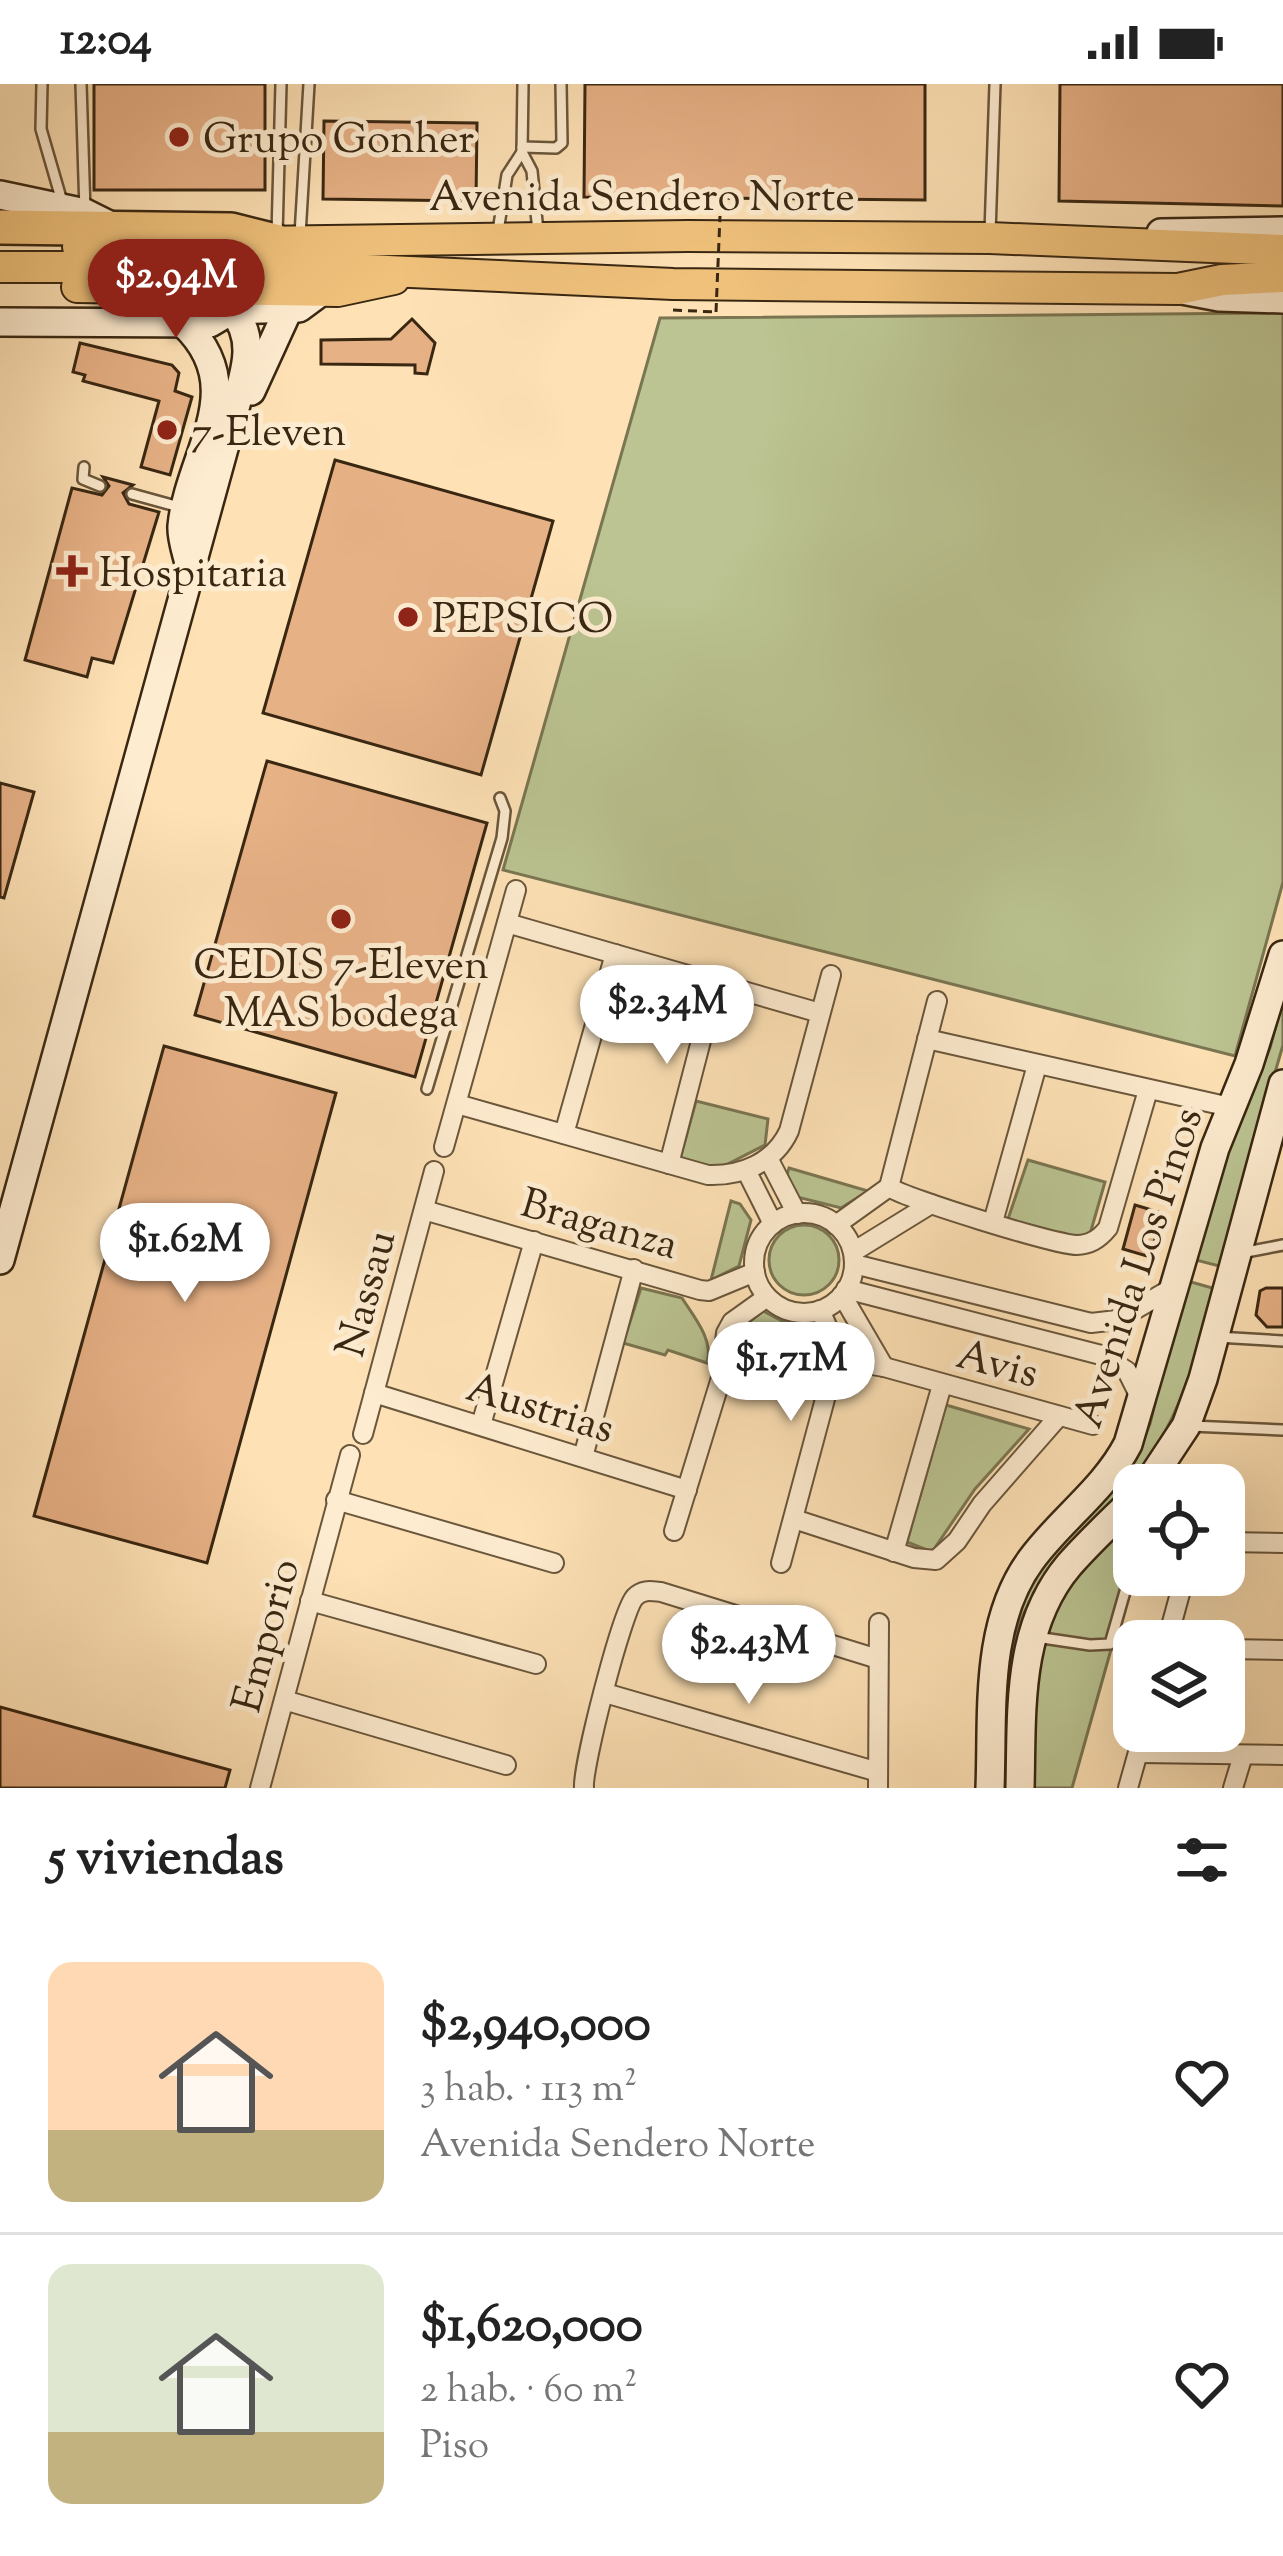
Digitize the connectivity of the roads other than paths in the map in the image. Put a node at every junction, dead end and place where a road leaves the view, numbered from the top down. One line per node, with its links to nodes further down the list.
1 (42, 84): 9 (lane)
2 (81, 84): 9 (lane)
3 (281, 84): 15 (lane)
4 (309, 84): 15 (lane)
5 (523, 84): 8 (lane)
6 (561, 84): 8 (lane)
7 (995, 84): 14 (lane)
8 (522, 150): 12 (lane); 13 (lane)
9 (84, 221): 10 (highway); 15 (highway)
10 (2, 224): 18 (main road, Avenida Sendero Norte)
11 (1283, 231): 16 (street)
12 (498, 236): 13 (main road, Avenida Sendero Norte); 15 (main road, Avenida Sendero Norte)
13 (538, 236): 14 (main road, Avenida Sendero Norte)
14 (990, 238): 16 (main road, Avenida Sendero Norte)
15 (284, 241): 18 (main road, Avenida Sendero Norte)
16 (1105, 242): 17 (main road, Avenida Sendero Norte)
17 (1283, 250)
18 (168, 256): 19 (main road, Avenida Sendero Norte); 20 (main road, Avenida Sendero Norte)
19 (0, 267)
20 (416, 271): 23 (main road, Avenida Sendero Norte); 24 (main road)
21 (1283, 277): 23 (main road, Avenida Sendero Norte)
22 (0, 286): 24 (main road)
23 (1178, 289): 25 (street, Avenida Sendero Norte)
24 (322, 291): 27 (street)
25 (1283, 299)
26 (0, 308): 28 (street)
27 (290, 308): 28 (street); 31 (street)
28 (232, 310): 30 (street); 31 (street)
29 (0, 322): 30 (street)
30 (184, 324): 35 (street)
31 (223, 449): 35 (street)
32 (84, 467): 33 (lane)
33 (100, 486)
34 (132, 494): 35 (lane)
35 (196, 511): 69 (street)
36 (500, 798): 48 (lane)
37 (516, 890): 38 (street)
38 (507, 923): 39 (street); 50 (street)
39 (615, 954): 42 (street); 52 (street)
40 (1283, 956): 51 (street, Avenida Los Pinos)
41 (830, 975): 44 (street)
42 (716, 983): 44 (street); 56 (street)
43 (937, 1001): 45 (street)
44 (820, 1013): 55 (street)
45 (927, 1039): 46 (street); 59 (street)
46 (1037, 1065): 49 (street); 63 (street)
47 (1283, 1084): 53 (street, Avenida Los Pinos)
48 (427, 1089)
49 (1148, 1090): 51 (street); 63 (street)
50 (457, 1104): 52 (street); 54 (street)
51 (1230, 1108): 73 (street, Avenida Los Pinos)
52 (564, 1135): 56 (street)
53 (1275, 1138): 70 (street, Avenida Los Pinos)
54 (444, 1147)
55 (768, 1158): 57 (street); 62 (street)
56 (669, 1164): 57 (street)
57 (746, 1170): 64 (street)
58 (434, 1171): 61 (street, Nassau)
59 (889, 1186): 60 (street); 65 (street)
60 (931, 1204): 63 (street); 68 (street)
61 (424, 1210): 66 (street, Braganza); 84 (street, Nassau)
62 (796, 1214): 64 (street); 65 (street)
63 (992, 1222)
64 (773, 1224): 72 (street)
65 (836, 1225): 68 (street)
66 (534, 1240): 71 (street, Braganza); 87 (street)
67 (1283, 1245): 70 (lane)
68 (853, 1258): 74 (street); 76 (street)
69 (0, 1260)
70 (1232, 1266): 73 (street); 79 (street, Avenida Los Pinos)
71 (634, 1269): 72 (street, Braganza); 93 (street)
72 (755, 1273): 75 (street)
73 (1177, 1276): 76 (street); 85 (street, Avenida Los Pinos)
74 (844, 1292): 77 (street); 78 (street); 82 (street)
75 (767, 1297): 77 (street); 95 (street)
76 (1013, 1306): 78 (street)
77 (820, 1310): 81 (street)
78 (1007, 1329): 85 (street)
79 (1214, 1336): 80 (lane); 89 (street, Avenida Los Pinos)
80 (1283, 1341)
81 (842, 1360): 82 (street, Avis); 97 (street)
82 (884, 1367): 83 (street, Avis)
83 (941, 1385): 86 (street, Avis); 102 (street)
84 (374, 1393): 87 (street, Austrias); 91 (street, Nassau)
85 (1143, 1402): 122 (street, Avenida Los Pinos)
86 (1059, 1416): 88 (street, Avis); 102 (street)
87 (481, 1425): 93 (street, Austrias)
88 (1094, 1425)
89 (1186, 1426): 90 (lane); 94 (street, Avenida Los Pinos)
90 (1283, 1430)
91 (363, 1434)
92 (350, 1455): 96 (street, Emporio)
93 (583, 1457): 95 (street, Austrias)
94 (1164, 1464)
95 (687, 1490): 99 (street)
96 (336, 1500): 103 (street); 106 (street, Emporio)
97 (794, 1520): 102 (street); 104 (street)
98 (1113, 1520): 108 (street)
99 (674, 1531)
100 (1245, 1542): 101 (street)
101 (1283, 1543)
102 (894, 1552)
103 (554, 1563)
104 (781, 1563)
105 (1124, 1596): 108 (lane)
106 (310, 1600): 112 (street); 114 (street, Emporio)
107 (879, 1623): 111 (street)
108 (1031, 1636): 123 (street)
109 (1245, 1649): 110 (street)
110 (1283, 1650)
111 (878, 1659): 113 (street); 119 (street)
112 (536, 1664)
113 (605, 1694): 119 (street); 121 (street)
114 (284, 1700): 118 (street); 120 (street, Emporio)
115 (1138, 1753): 116 (street); 124 (street)
116 (1243, 1755): 117 (street); 125 (street)
117 (1283, 1755)
118 (506, 1765)
119 (878, 1780)
120 (260, 1788)
121 (584, 1788)
122 (990, 1788)
123 (1020, 1788)
124 (1129, 1788)
125 (1233, 1788)

